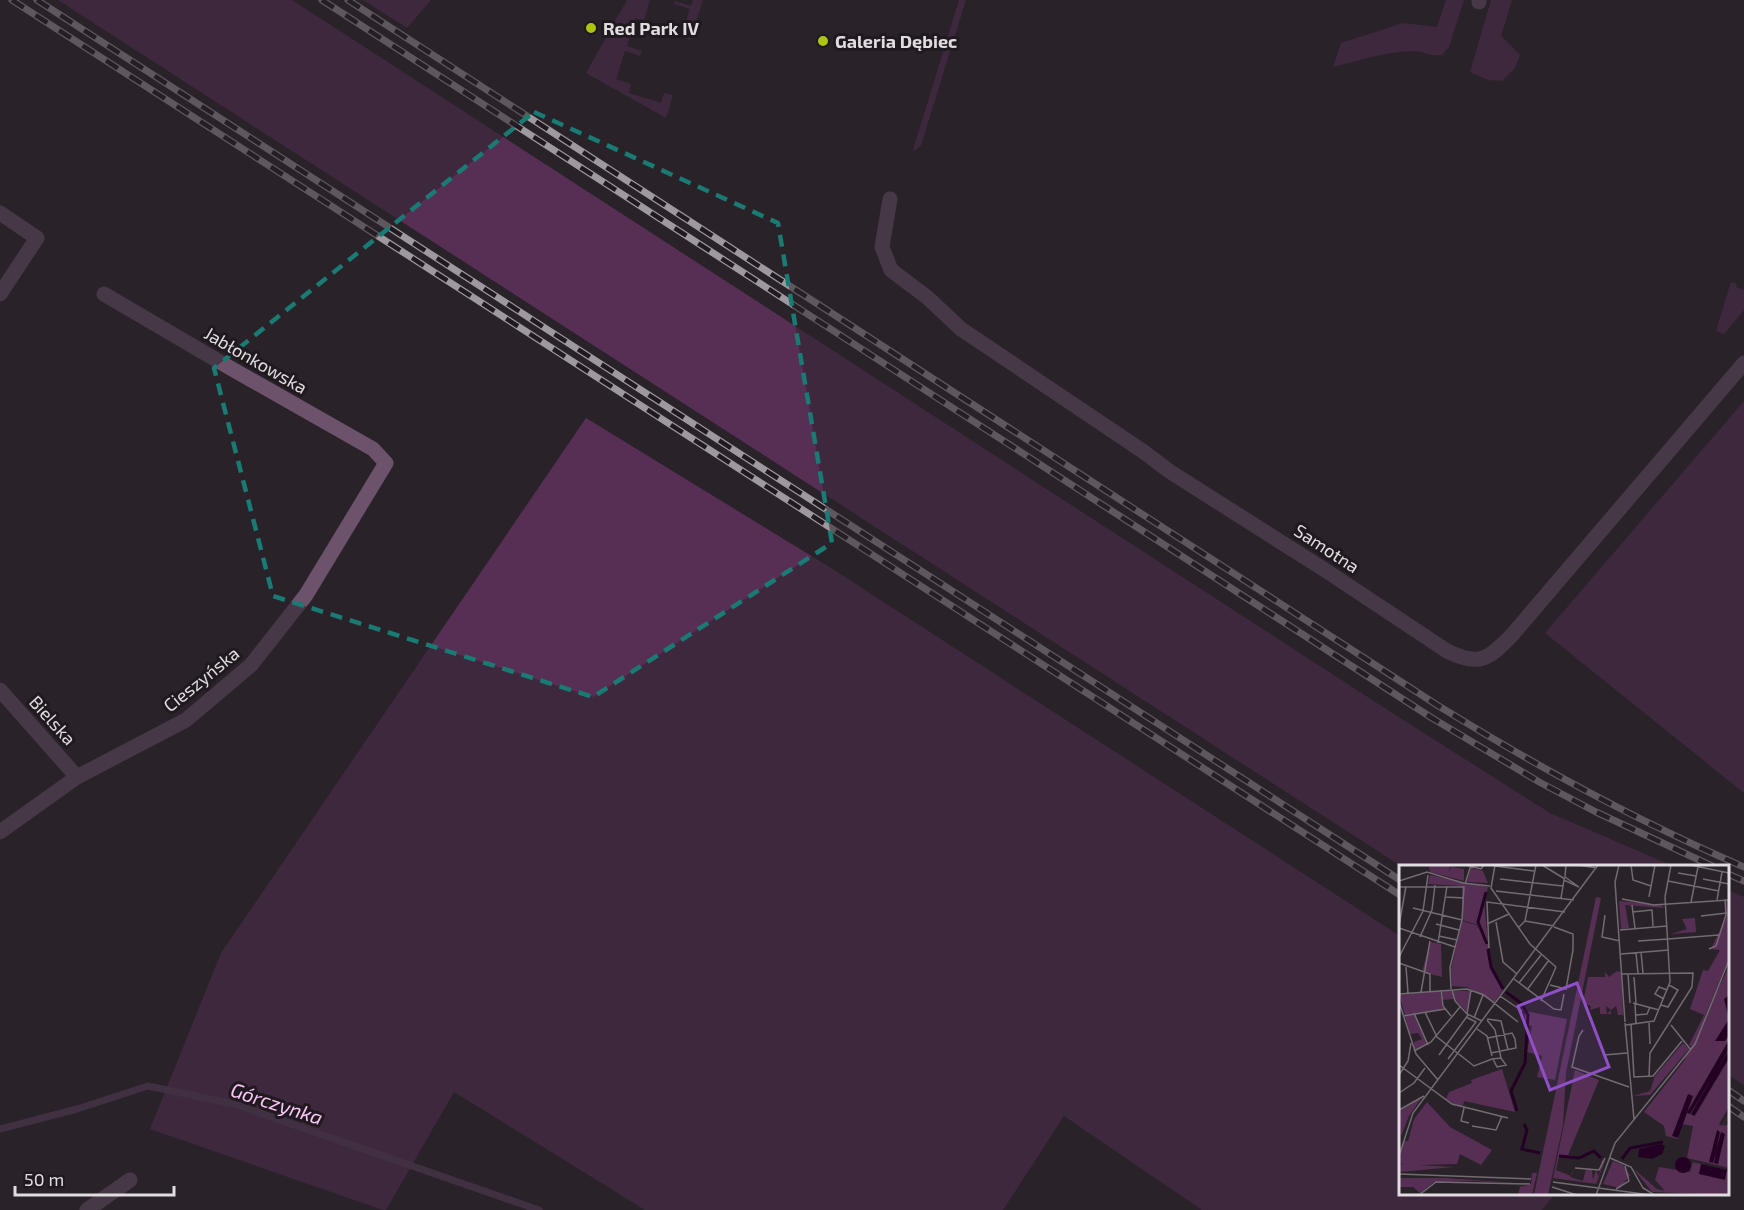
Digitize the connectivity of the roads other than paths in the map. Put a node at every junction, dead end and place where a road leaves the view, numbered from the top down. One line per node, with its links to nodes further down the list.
1 (890, 200): 5 (street, Samotna)
2 (0, 213): 3 (street)
3 (0, 294)
4 (104, 294): 6 (street, Jabłonkowska)
5 (1744, 363)
6 (386, 463): 8 (street, Cieszyńska)
7 (0, 690): 8 (street, Bielska)
8 (77, 777): 9 (street, Cieszyńska)
9 (0, 832)
10 (130, 1180): 11 (street)
11 (87, 1210)

